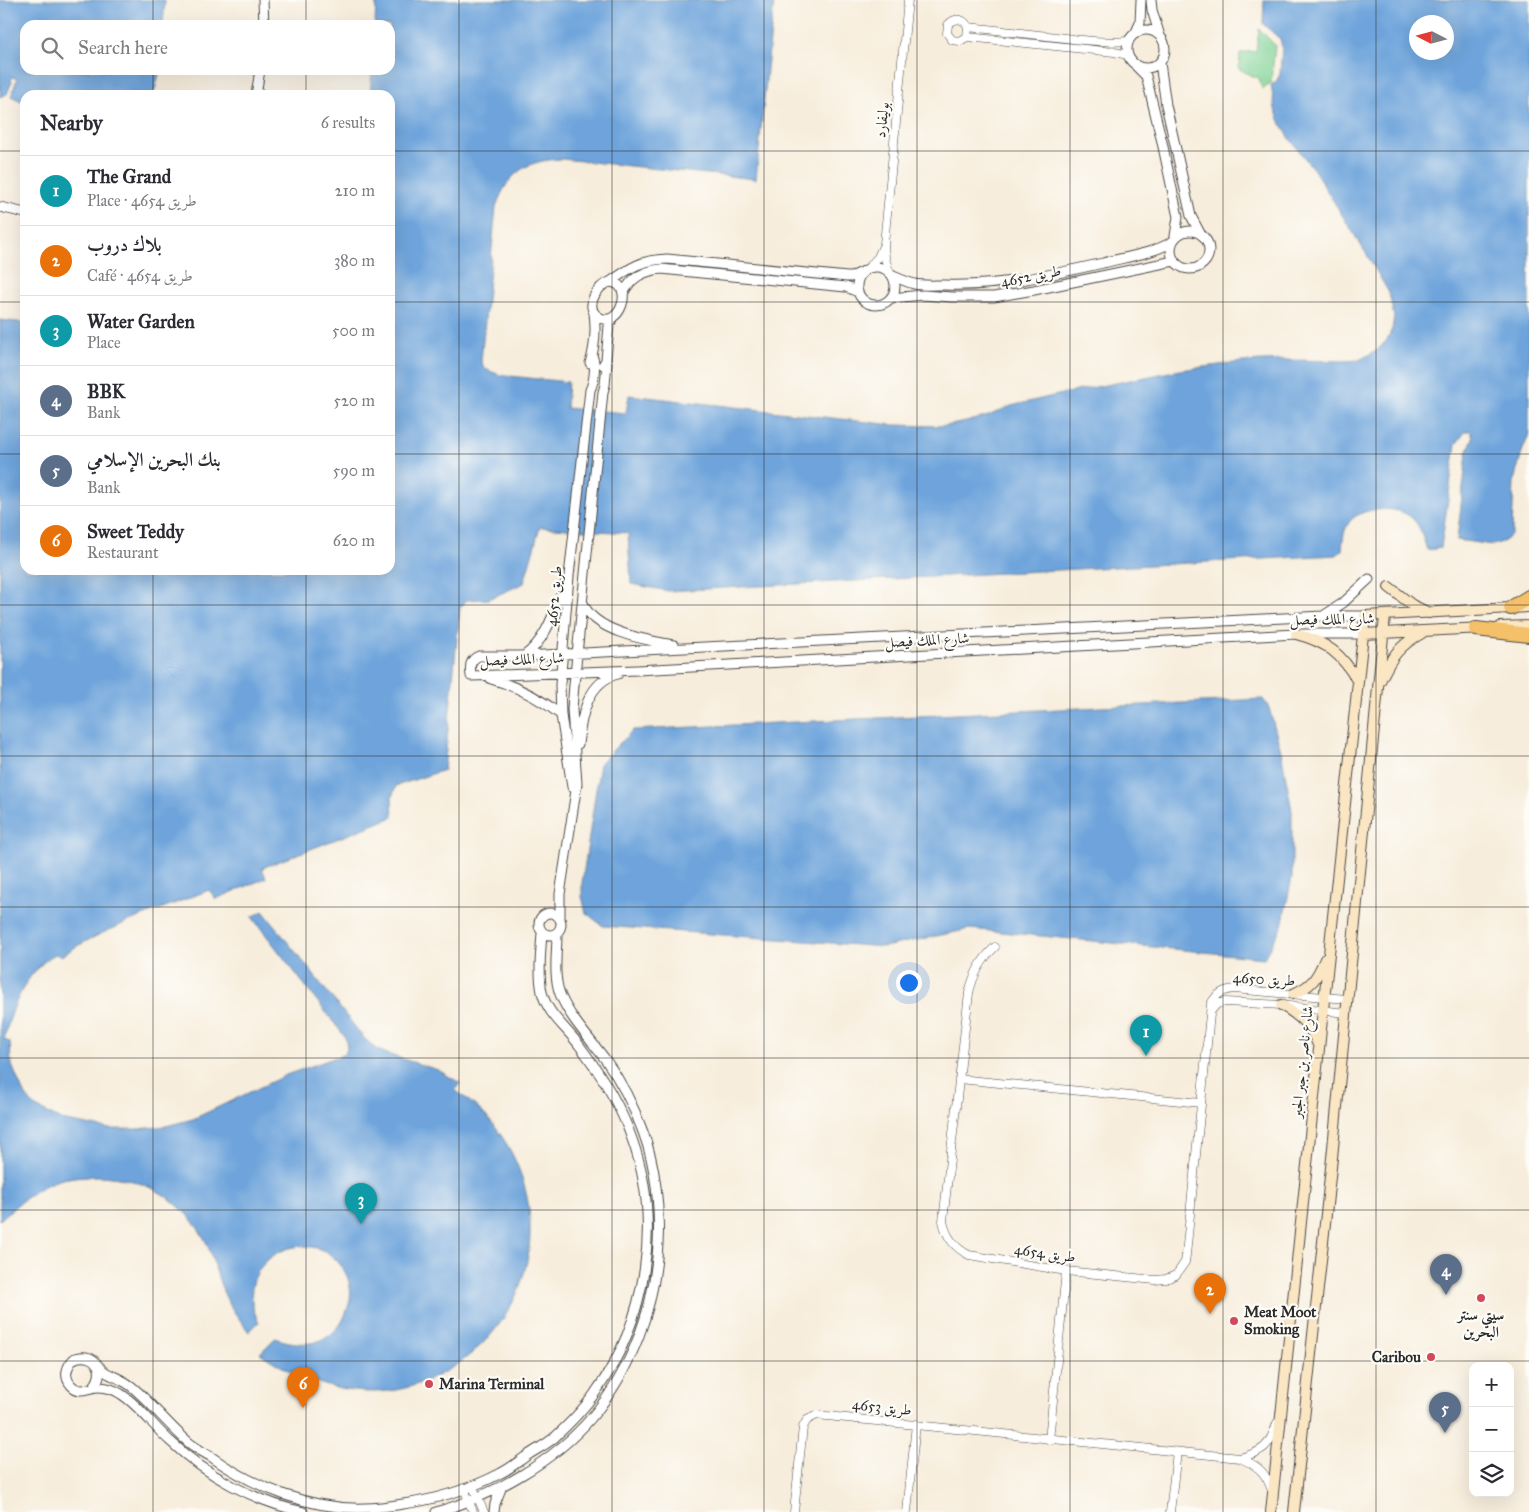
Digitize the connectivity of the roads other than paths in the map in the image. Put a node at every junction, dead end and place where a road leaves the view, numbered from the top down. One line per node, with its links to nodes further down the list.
1 (263, 0): 5 (street)
2 (908, 0): 19 (street, بوليفارد)
3 (1141, 0): 9 (street)
4 (1151, 0): 7 (street)
5 (264, 20)
6 (968, 27): 8 (street); 8 (street); 9 (street)
7 (1160, 36): 9 (street); 11 (street)
8 (967, 37): 10 (street)
9 (1132, 37): 10 (street)
10 (1128, 56): 12 (street)
11 (1160, 63): 12 (street); 17 (street)
12 (1136, 66): 18 (street)
13 (259, 75): 14 (street)
14 (257, 90)
15 (2, 209): 16 (street)
16 (20, 212)
17 (1200, 233): 18 (street); 20 (street)
18 (1173, 239): 20 (street); 22 (street, طريق 4652)
19 (884, 244): 21 (street, بوليفارد); 22 (street, بوليفارد)
20 (1174, 261): 26 (street, طريق 4652)
21 (866, 270): 22 (street); 23 (street); 24 (street)
22 (891, 274): 26 (street)
23 (610, 282): 25 (street); 27 (street)
24 (858, 292): 25 (street); 26 (street)
25 (623, 294): 28 (street)
26 (891, 298)
27 (594, 313): 28 (street); 29 (street, طريق 4652)
28 (612, 319): 33 (street, طريق 4652)
29 (569, 576): 49 (street, طريق 4652); 50 (street)
30 (1369, 579): 37 (street)
31 (1388, 587): 36 (main road)
32 (1529, 597): 35 (highway)
33 (582, 600): 47 (street); 48 (street, طريق 4652)
34 (1529, 607): 35 (main road, شارع الملك فيصل)
35 (1511, 608): 36 (main road, شارع الملك فيصل)
36 (1430, 613): 39 (main road, شارع الملك فيصل)
37 (1323, 616): 38 (street, شارع الملك فيصل); 47 (street, شارع الملك فيصل)
38 (1365, 616): 39 (main road, شارع الملك فيصل); 44 (main road, شارع ناصر بن جبر الجبر)
39 (1385, 616): 45 (main road)
40 (1529, 626): 41 (main road, شارع الملك فيصل)
41 (1476, 629): 42 (main road, شارع الملك فيصل); 46 (highway)
42 (1425, 632): 45 (main road, شارع الملك فيصل); 56 (main road)
43 (1296, 634): 44 (street, شارع الملك فيصل); 51 (street, شارع الملك فيصل); 55 (main road)
44 (1363, 634): 45 (main road, شارع الملك فيصل); 55 (main road, شارع ناصر بن جبر الجبر)
45 (1383, 634): 56 (main road)
46 (1529, 635)
47 (686, 648): 48 (street, شارع الملك فيصل)
48 (578, 653): 49 (street, شارع الملك فيصل); 52 (street, طريق 4652)
49 (564, 654): 50 (street, شارع الملك فيصل); 53 (street, طريق 4652)
50 (524, 656): 54 (street, شارع الملك فيصل)
51 (637, 670): 52 (street, شارع الملك فيصل); 58 (street)
52 (576, 672): 53 (street, شارع الملك فيصل); 58 (street, طريق 4652)
53 (562, 673): 54 (street, شارع الملك فيصل); 57 (street, طريق 4652)
54 (481, 676): 57 (street)
55 (1358, 682): 65 (main road, شارع ناصر بن جبر الجبر)
56 (1376, 689): 69 (main road)
57 (560, 715): 59 (street, طريق 4652)
58 (576, 757): 59 (street, طريق 4652)
59 (574, 805): 60 (street, طريق 4652)
60 (560, 894): 61 (street); 62 (street)
61 (550, 913): 62 (street); 63 (street)
62 (560, 919): 64 (street)
63 (542, 932): 64 (street); 86 (street)
64 (557, 934): 85 (street)
65 (1330, 946): 67 (main road); 68 (main road, شارع ناصر بن جبر الجبر)
66 (994, 947): 75 (street, طريق 4654)
67 (1293, 994): 68 (street, طريق 4650); 72 (street, طريق 4650)
68 (1324, 996): 69 (street, طريق 4650); 71 (main road, شارع ناصر بن جبر الجبر)
69 (1347, 998): 73 (main road)
70 (1281, 1005): 71 (street, طريق 4650); 72 (street, طريق 4650); 74 (main road)
71 (1323, 1010): 73 (street, طريق 4650); 74 (main road, شارع ناصر بن جبر الجبر)
72 (1210, 1011): 76 (street, طريق 4654)
73 (1345, 1013): 98 (main road)
74 (1319, 1048): 80 (main road, شارع ناصر بن جبر الجبر)
75 (958, 1079): 76 (street); 77 (street, طريق 4654)
76 (1201, 1103): 77 (street, طريق 4654)
77 (1066, 1271): 82 (street)
78 (96, 1363): 79 (street); 79 (street); 86 (street)
79 (92, 1388): 89 (street)
80 (1282, 1408): 84 (street, طريق 4653); 87 (main road, شارع ناصر بن جبر الجبر)
81 (916, 1424): 82 (street, طريق 4653); 94 (street, طريق 4653); 95 (street)
82 (1049, 1440): 83 (street, طريق 4653)
83 (1177, 1452): 84 (street, طريق 4653); 96 (street)
84 (1240, 1458): 87 (street, طريق 4653)
85 (502, 1486): 88 (street); 93 (street)
86 (468, 1487): 88 (street)
87 (1273, 1495): 97 (main road, شارع ناصر بن جبر الجبر)
88 (474, 1500): 90 (street); 91 (street); 92 (street)
89 (303, 1512)
90 (436, 1512)
91 (473, 1512)
92 (484, 1512)
93 (494, 1512)
94 (794, 1512)
95 (907, 1512)
96 (1170, 1512)
97 (1272, 1512)
98 (1294, 1512)

